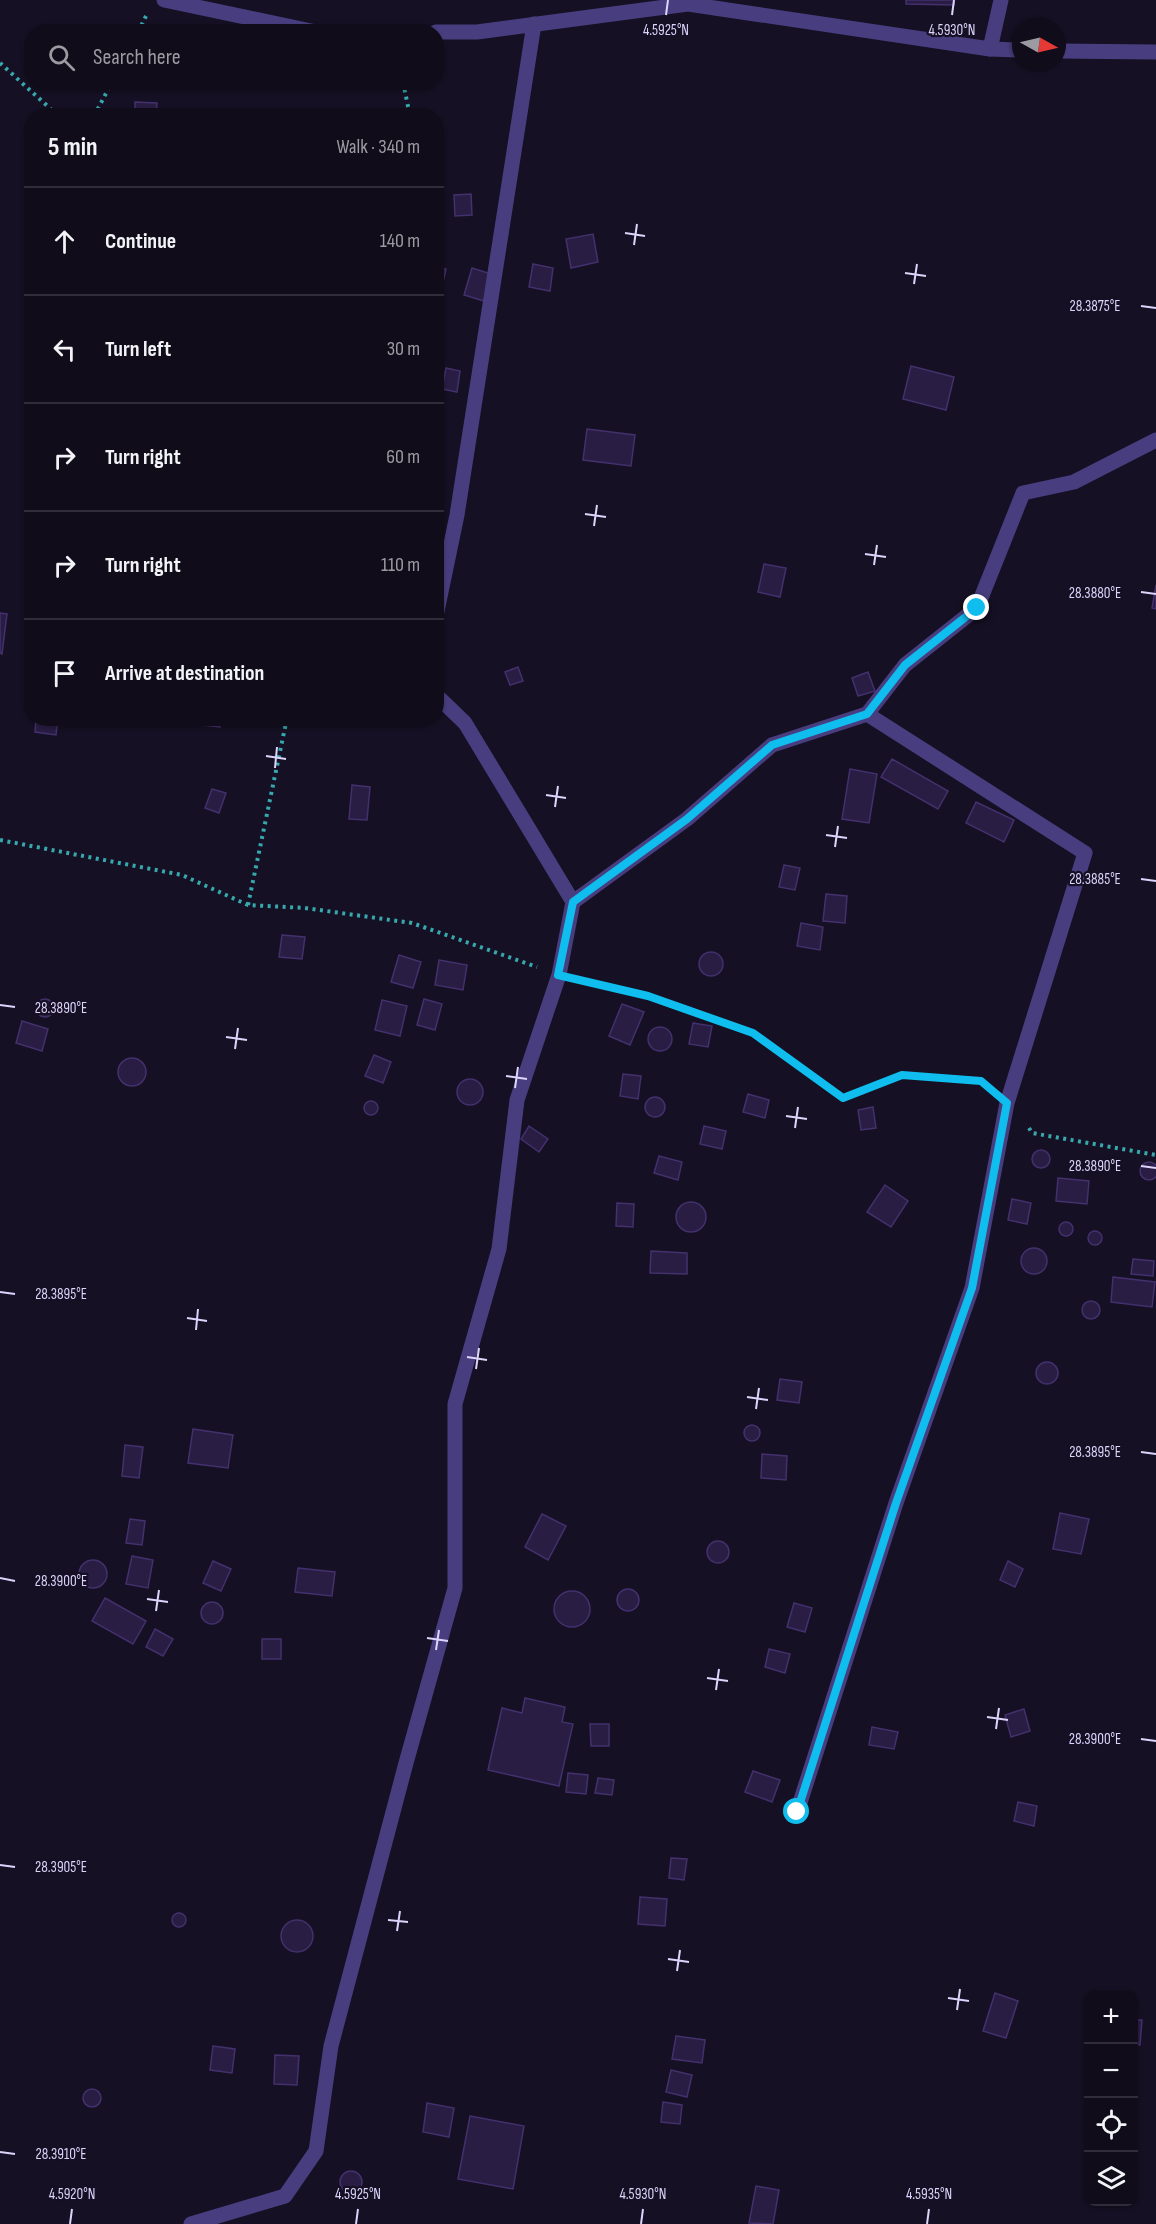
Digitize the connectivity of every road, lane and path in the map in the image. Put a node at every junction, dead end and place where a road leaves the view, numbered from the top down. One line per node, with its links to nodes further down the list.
1 (164, 0): 3 (street)
2 (1001, 0): 6 (street)
3 (278, 24)
4 (534, 24): 5 (street); 6 (street); 19 (street)
5 (444, 32)
6 (990, 49): 7 (street)
7 (1012, 50)
8 (1066, 51): 9 (street)
9 (1156, 52)
10 (0, 63): 11 (path)
11 (24, 85)
12 (30, 90): 15 (path)
13 (108, 90): 16 (path)
14 (405, 90): 17 (path)
15 (50, 108)
16 (98, 108)
17 (408, 108)
18 (1156, 440): 21 (street)
19 (444, 579)
20 (444, 703): 24 (street)
21 (867, 714): 24 (street); 27 (street)
22 (285, 726): 25 (path)
23 (0, 840): 25 (path)
24 (573, 902): 26 (street)
25 (248, 905): 26 (path)
26 (558, 975): 27 (path); 30 (street)
27 (1007, 1103): 28 (path); 29 (street)
28 (1156, 1155)
29 (797, 1812)
30 (191, 2224)

